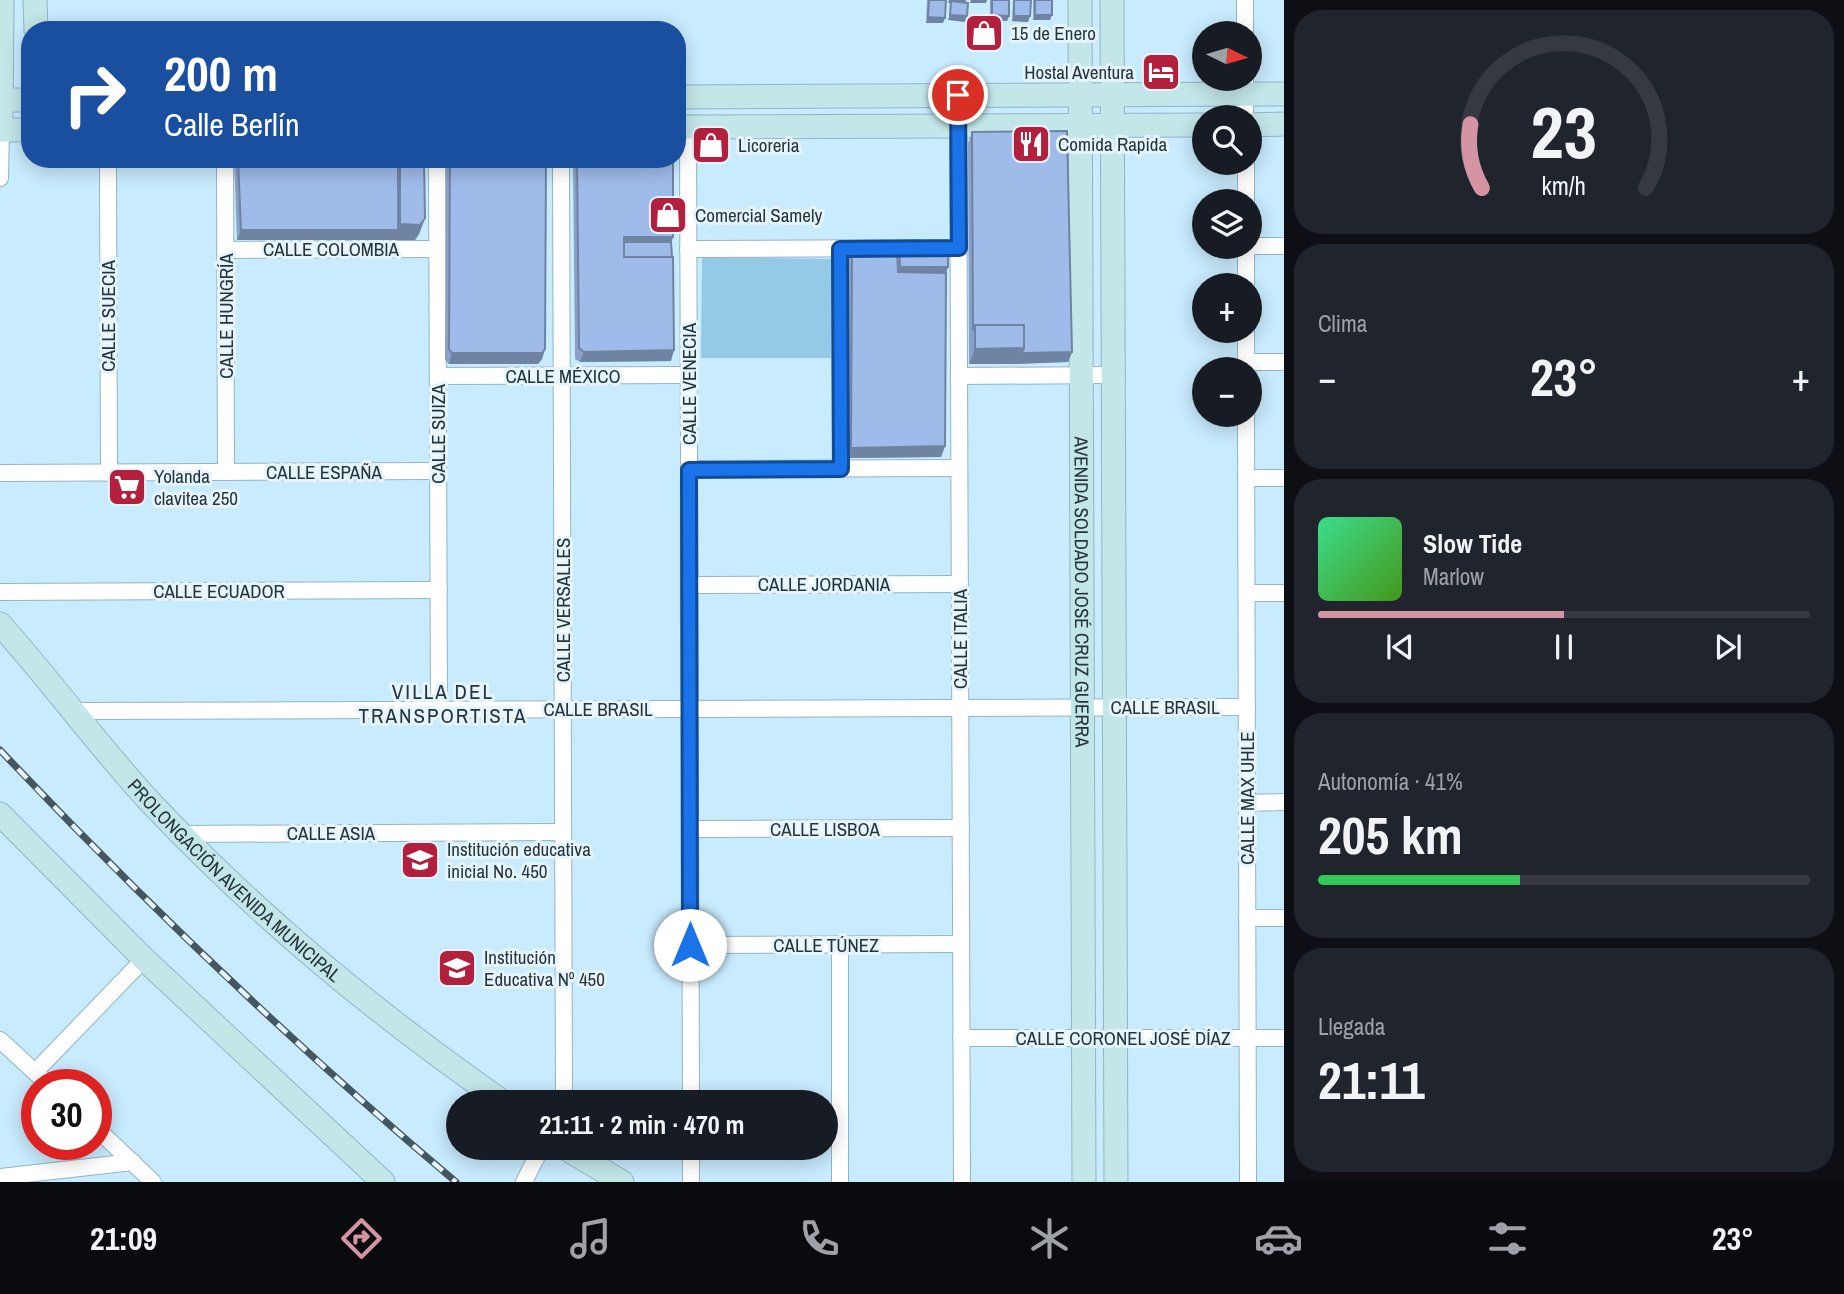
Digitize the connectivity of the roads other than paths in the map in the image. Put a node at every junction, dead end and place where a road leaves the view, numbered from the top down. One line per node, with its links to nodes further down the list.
1 (2, 0): 15 (street)
2 (36, 0): 6 (street)
3 (1080, 0): 13 (street, AVENIDA SOLDADO JOSÉ CRUZ GUERRA)
4 (1112, 0): 10 (street, AVENIDA SOLDADO JOSÉ CRUZ GUERRA)
5 (1245, 0): 7 (street)
6 (36, 21)
7 (1245, 21)
8 (1192, 89): 10 (street)
9 (1262, 89): 11 (street)
10 (1112, 94): 13 (street); 19 (street, AVENIDA SOLDADO JOSÉ CRUZ GUERRA)
11 (1284, 94)
12 (958, 95): 13 (street); 14 (street); 22 (street, CALLE ITALIA)
13 (1080, 95): 18 (street, AVENIDA SOLDADO JOSÉ CRUZ GUERRA)
14 (686, 97)
15 (1, 100): 16 (street); 24 (street)
16 (21, 100)
17 (1284, 124): 21 (street)
18 (1081, 125): 19 (street); 22 (street); 42 (street, AVENIDA SOLDADO JOSÉ CRUZ GUERRA)
19 (1112, 125): 20 (street); 43 (street, AVENIDA SOLDADO JOSÉ CRUZ GUERRA)
20 (1192, 125)
21 (1262, 125)
22 (958, 126): 23 (street); 34 (street, CALLE ITALIA)
23 (686, 127)
24 (0, 130): 25 (street); 31 (street)
25 (21, 130)
26 (108, 168): 54 (street, CALLE SUECIA)
27 (225, 168): 38 (street, CALLE HUNGRÍA)
28 (437, 168): 35 (street, CALLE SUIZA)
29 (561, 168): 45 (street, CALLE VERSALLES)
30 (684, 168): 36 (street, CALLE VENECIA)
31 (0, 178)
32 (1262, 246): 33 (street)
33 (1284, 246)
34 (946, 248): 37 (street); 46 (street, CALLE ITALIA)
35 (438, 249): 38 (street, CALLE COLOMBIA); 44 (street, CALLE SUIZA)
36 (688, 249): 37 (street); 41 (street, CALLE VENECIA)
37 (840, 249): 49 (street)
38 (225, 250): 52 (street, CALLE HUNGRÍA)
39 (1284, 362): 40 (street)
40 (1262, 364)
41 (689, 375): 45 (street, CALLE MÉXICO); 50 (street, CALLE VENECIA)
42 (1082, 375): 43 (street); 46 (street); 66 (street, AVENIDA SOLDADO JOSÉ CRUZ GUERRA)
43 (1113, 375): 67 (street, AVENIDA SOLDADO JOSÉ CRUZ GUERRA)
44 (438, 376): 45 (street, CALLE MÉXICO); 51 (street, CALLE SUIZA)
45 (562, 376): 68 (street, CALLE VERSALLES)
46 (959, 376): 48 (street, CALLE ITALIA)
47 (1246, 427): 55 (street, CALLE MAX UHLE)
48 (960, 468): 49 (street); 57 (street, CALLE ITALIA)
49 (841, 469): 50 (street)
50 (689, 470): 58 (street, CALLE VENECIA)
51 (438, 471): 52 (street, CALLE ESPAÑA); 59 (street, CALLE SUIZA)
52 (226, 472): 54 (street, CALLE ESPAÑA)
53 (0, 473): 54 (street, CALLE ESPAÑA)
54 (109, 473)
55 (1246, 478): 56 (street); 61 (street, CALLE MAX UHLE)
56 (1284, 478)
57 (960, 584): 58 (street, CALLE JORDANIA); 65 (street, CALLE ITALIA)
58 (689, 585): 69 (street, CALLE VENECIA)
59 (439, 590): 60 (street, CALLE ECUADOR); 70 (street, CALLE SUIZA)
60 (0, 592)
61 (1247, 593): 62 (street); 64 (street, CALLE MAX UHLE)
62 (1284, 593)
63 (0, 624): 71 (street, PROLONGACIÓN AVENIDA MUNICIPAL)
64 (1247, 707): 67 (street, CALLE BRASIL); 72 (street, CALLE MAX UHLE)
65 (960, 708): 66 (street, CALLE BRASIL); 69 (street, CALLE BRASIL); 75 (street, CALLE ITALIA)
66 (1083, 708): 67 (street, CALLE BRASIL); 86 (street, AVENIDA SOLDADO JOSÉ CRUZ GUERRA)
67 (1114, 708): 87 (street, AVENIDA SOLDADO JOSÉ CRUZ GUERRA)
68 (563, 709): 69 (street, CALLE BRASIL); 70 (street, CALLE BRASIL); 77 (street, CALLE VERSALLES)
69 (690, 709): 76 (street, CALLE VENECIA)
70 (439, 710): 71 (street, CALLE BRASIL)
71 (75, 711): 78 (street, PROLONGACIÓN AVENIDA MUNICIPAL)
72 (1247, 803): 73 (street); 79 (street, CALLE MAX UHLE)
73 (1284, 803)
74 (0, 814): 84 (street)
75 (961, 828): 76 (street, CALLE LISBOA); 81 (street, CALLE ITALIA)
76 (690, 829): 82 (street, CALLE VENECIA)
77 (563, 832): 78 (street, CALLE ASIA); 94 (street, CALLE VERSALLES)
78 (183, 834): 93 (street, PROLONGACIÓN AVENIDA MUNICIPAL)
79 (1247, 918): 80 (street); 88 (street, CALLE MAX UHLE)
80 (1284, 918)
81 (961, 944): 83 (street, CALLE TÚNEZ); 85 (street, CALLE ITALIA)
82 (690, 945): 83 (street, CALLE TÚNEZ); 95 (street, CALLE VENECIA)
83 (840, 945): 108 (street)
84 (144, 959): 92 (street); 104 (street)
85 (961, 1038): 86 (street, CALLE CORONEL JOSÉ DÍAZ); 109 (street, CALLE ITALIA)
86 (1084, 1038): 87 (street, CALLE CORONEL JOSÉ DÍAZ); 110 (street, AVENIDA SOLDADO JOSÉ CRUZ GUERRA)
87 (1116, 1038): 88 (street, CALLE CORONEL JOSÉ DÍAZ); 111 (street, AVENIDA SOLDADO JOSÉ CRUZ GUERRA)
88 (1247, 1038): 89 (street, CALLE CORONEL JOSÉ DÍAZ); 112 (street, CALLE MAX UHLE)
89 (1284, 1038)
90 (0, 1040): 91 (street)
91 (32, 1069)
92 (38, 1069)
93 (486, 1090)
94 (564, 1090)
95 (691, 1090)
96 (112, 1143): 100 (street)
97 (535, 1160): 105 (street)
98 (585, 1160): 106 (street)
99 (691, 1160): 107 (street)
100 (133, 1162): 102 (street); 103 (street)
101 (0, 1177): 102 (street)
102 (68, 1177)
103 (153, 1182)
104 (383, 1182)
105 (524, 1182)
106 (622, 1182)
107 (691, 1182)
108 (841, 1182)
109 (962, 1182)
110 (1084, 1182)
111 (1116, 1182)
112 (1248, 1182)

